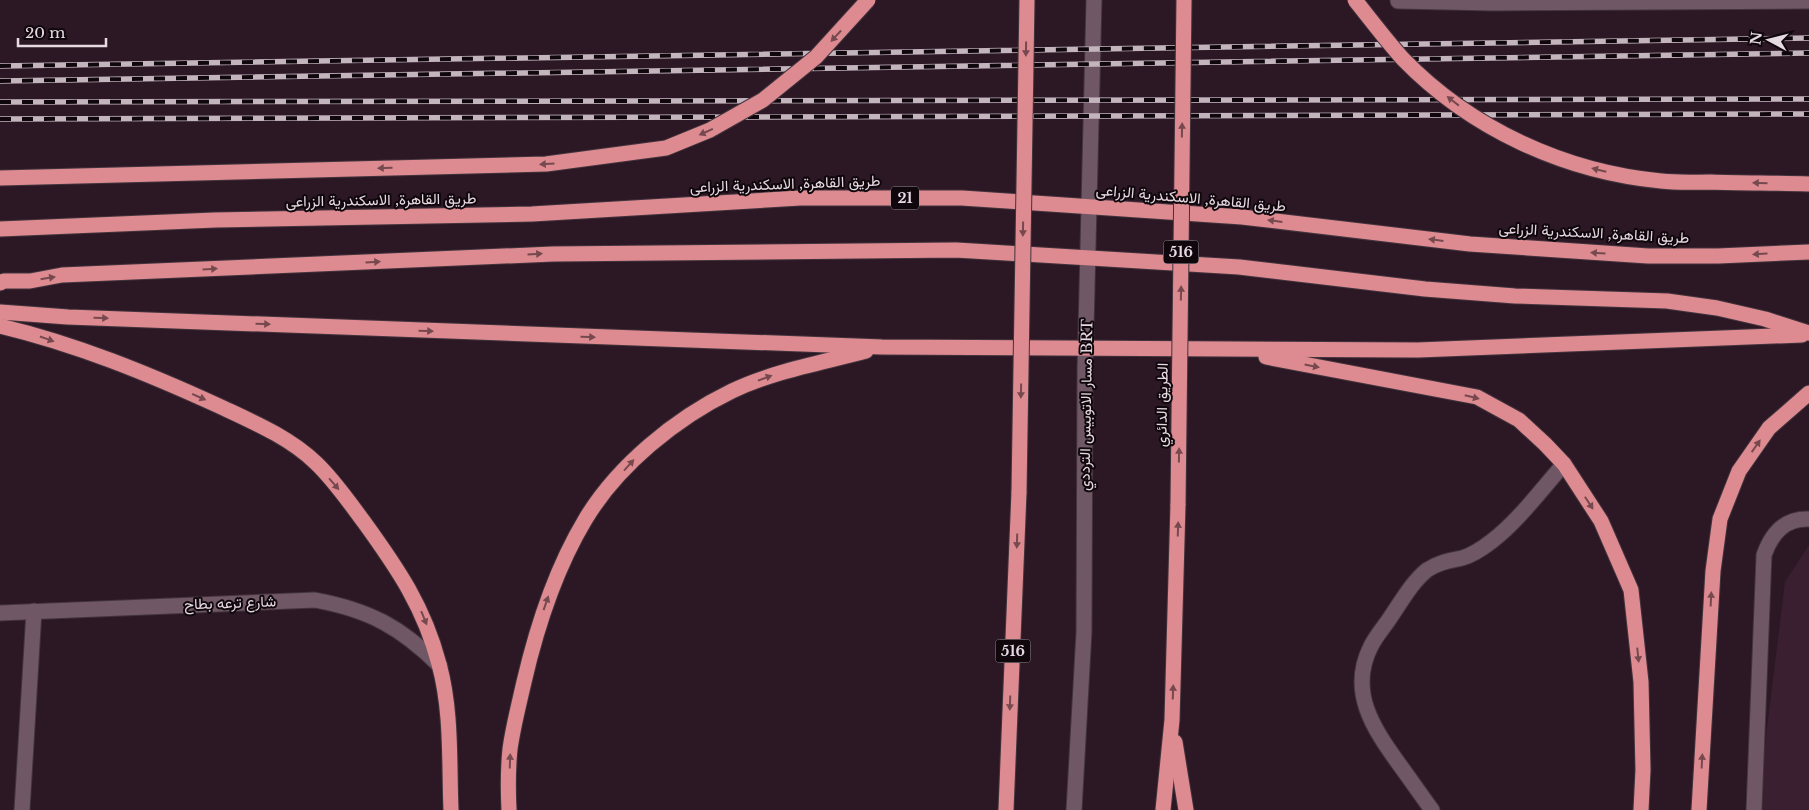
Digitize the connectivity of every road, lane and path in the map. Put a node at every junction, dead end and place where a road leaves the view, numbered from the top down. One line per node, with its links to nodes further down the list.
1 (868, 0): 11 (highway, one-way to 11, bridge)
2 (1027, 0): 28 (highway, 516, one-way to 28, bridge)
3 (1094, 0): 32 (street, مسار الاتوبيس الترددي BRT)
4 (1184, 0): 27 (highway, الطريق الدائري / 516, one-way to 4, bridge)
5 (1356, 0): 12 (highway, one-way to 5, bridge)
6 (1398, 0): 10 (street)
7 (1611, 1): 8 (street); 10 (street)
8 (1706, 1): 9 (street)
9 (1809, 1)
10 (1494, 2)
11 (0, 178)
12 (1809, 184)
13 (0, 229): 14 (highway, طريق القاهرة, الاسكندرية الزراعى / 21, one-way to 13)
14 (1809, 252)
15 (0, 283): 18 (highway, one-way to 18)
16 (0, 312): 19 (highway, one-way to 19)
17 (0, 326): 26 (highway, one-way to 26)
18 (1809, 334): 20 (highway)
19 (882, 347): 20 (highway); 31 (highway, one-way to 19)
20 (1230, 350): 22 (highway, one-way to 22)
21 (1809, 393): 37 (highway, one-way to 21)
22 (1564, 464): 35 (street); 36 (highway, one-way to 36)
23 (1809, 519): 38 (street)
24 (34, 611): 25 (street, شارع ترعه بطاح); 26 (street, شارع ترعه بطاح); 29 (street)
25 (0, 613)
26 (440, 666): 30 (highway)
27 (1172, 720): 33 (highway, الطريق الدائري / 516); 34 (highway)
28 (1005, 808)
29 (22, 810)
30 (451, 810)
31 (509, 810)
32 (1074, 810)
33 (1163, 810)
34 (1186, 810)
35 (1432, 810)
36 (1641, 810)
37 (1699, 810)
38 (1754, 810)

